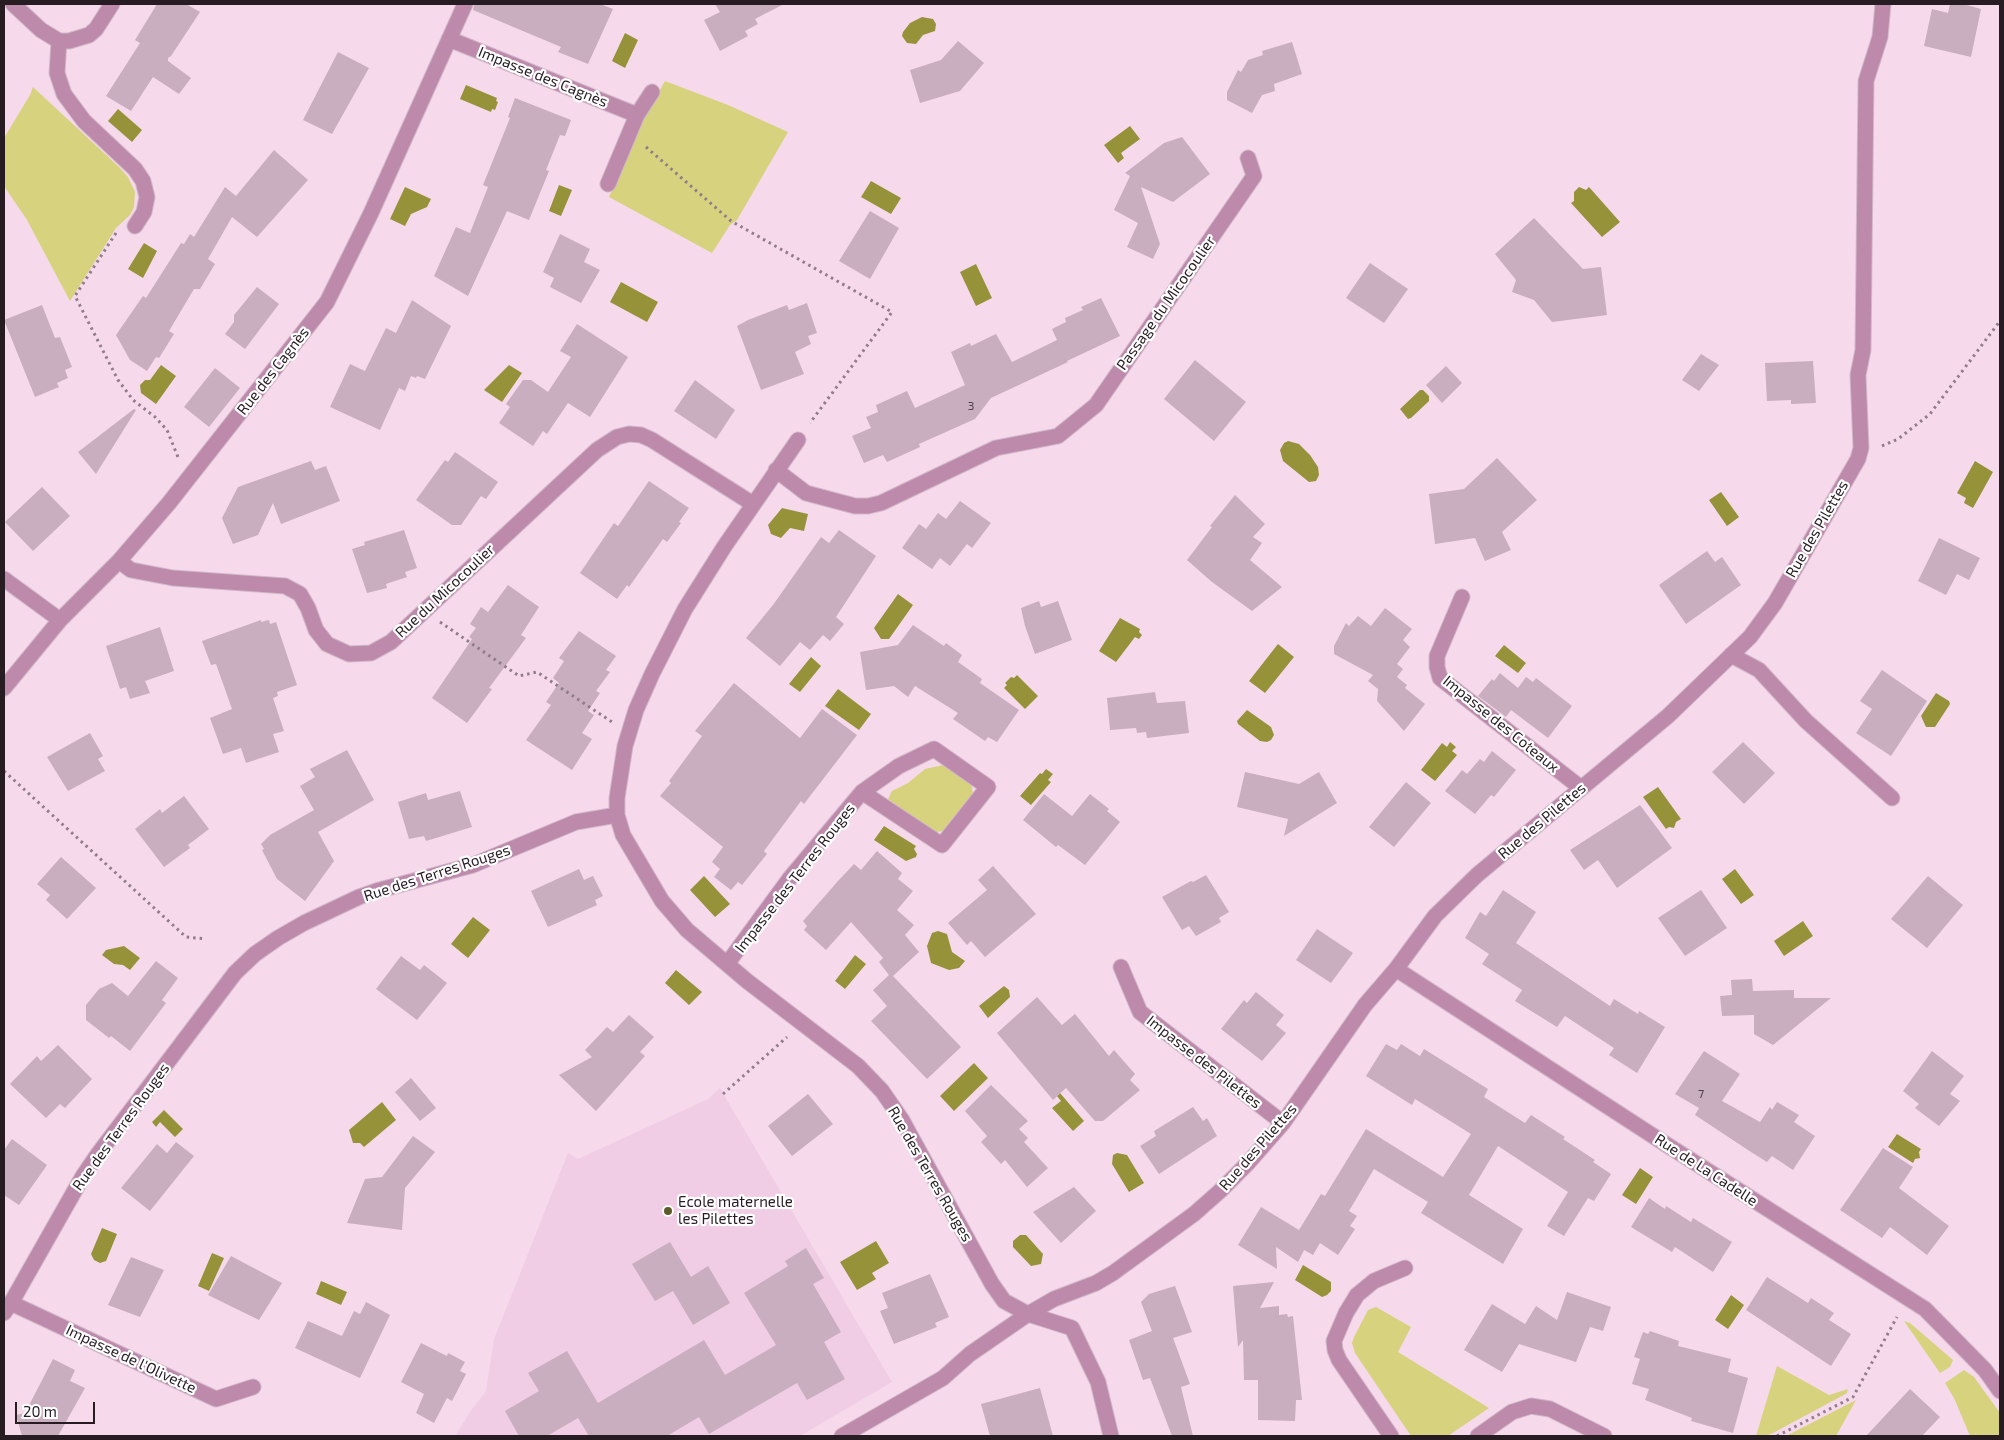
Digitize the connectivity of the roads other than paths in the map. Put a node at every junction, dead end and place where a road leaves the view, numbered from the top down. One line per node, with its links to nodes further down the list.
1 (12, 4): 6 (street)
2 (112, 4): 6 (street)
3 (465, 4): 5 (street, Rue des Cagnès)
4 (1884, 4): 19 (street, Rue des Pilettes)
5 (449, 39): 8 (street, Impasse des Cagnès); 15 (street, Rue des Cagnès)
6 (59, 41): 11 (street)
7 (652, 92): 8 (street)
8 (637, 115): 10 (street)
9 (1248, 158): 13 (street, Passage du Micocoulier)
10 (608, 184)
11 (135, 226)
12 (798, 440): 13 (street)
13 (776, 470): 14 (street)
14 (753, 504): 15 (street, Rue du Micocoulier); 24 (street)
15 (119, 561): 18 (street, Rue des Cagnès)
16 (4, 579): 18 (street)
17 (1462, 597): 21 (street, Impasse des Coteaux)
18 (60, 620): 20 (street, Rue des Cagnès)
19 (1731, 655): 21 (street, Rue des Pilettes); 23 (street)
20 (4, 688)
21 (1581, 788): 27 (street, Rue des Pilettes)
22 (862, 792): 22 (street, Impasse des Terres Rouges); 25 (street, Impasse des Terres Rouges)
23 (1892, 798)
24 (617, 815): 25 (street, Rue des Terres Rouges); 30 (street, Rue des Terres Rouges)
25 (727, 964): 31 (street, Rue des Terres Rouges)
26 (1121, 967): 28 (street, Impasse des Pilettes)
27 (1396, 969): 28 (street, Rue des Pilettes); 33 (street, Rue de La Cadelle)
28 (1283, 1123): 31 (street, Rue des Pilettes)
29 (1406, 1268): 36 (street)
30 (8, 1308): 32 (street, Impasse de l'Olivette)
31 (1028, 1314): 34 (street, Rue des Pilettes); 35 (street, Rue des Terres Rouges)
32 (253, 1387)
33 (2000, 1391)
34 (842, 1436)
35 (1111, 1436)
36 (1392, 1436)
37 (1478, 1436): 38 (street)
38 (1604, 1436)

